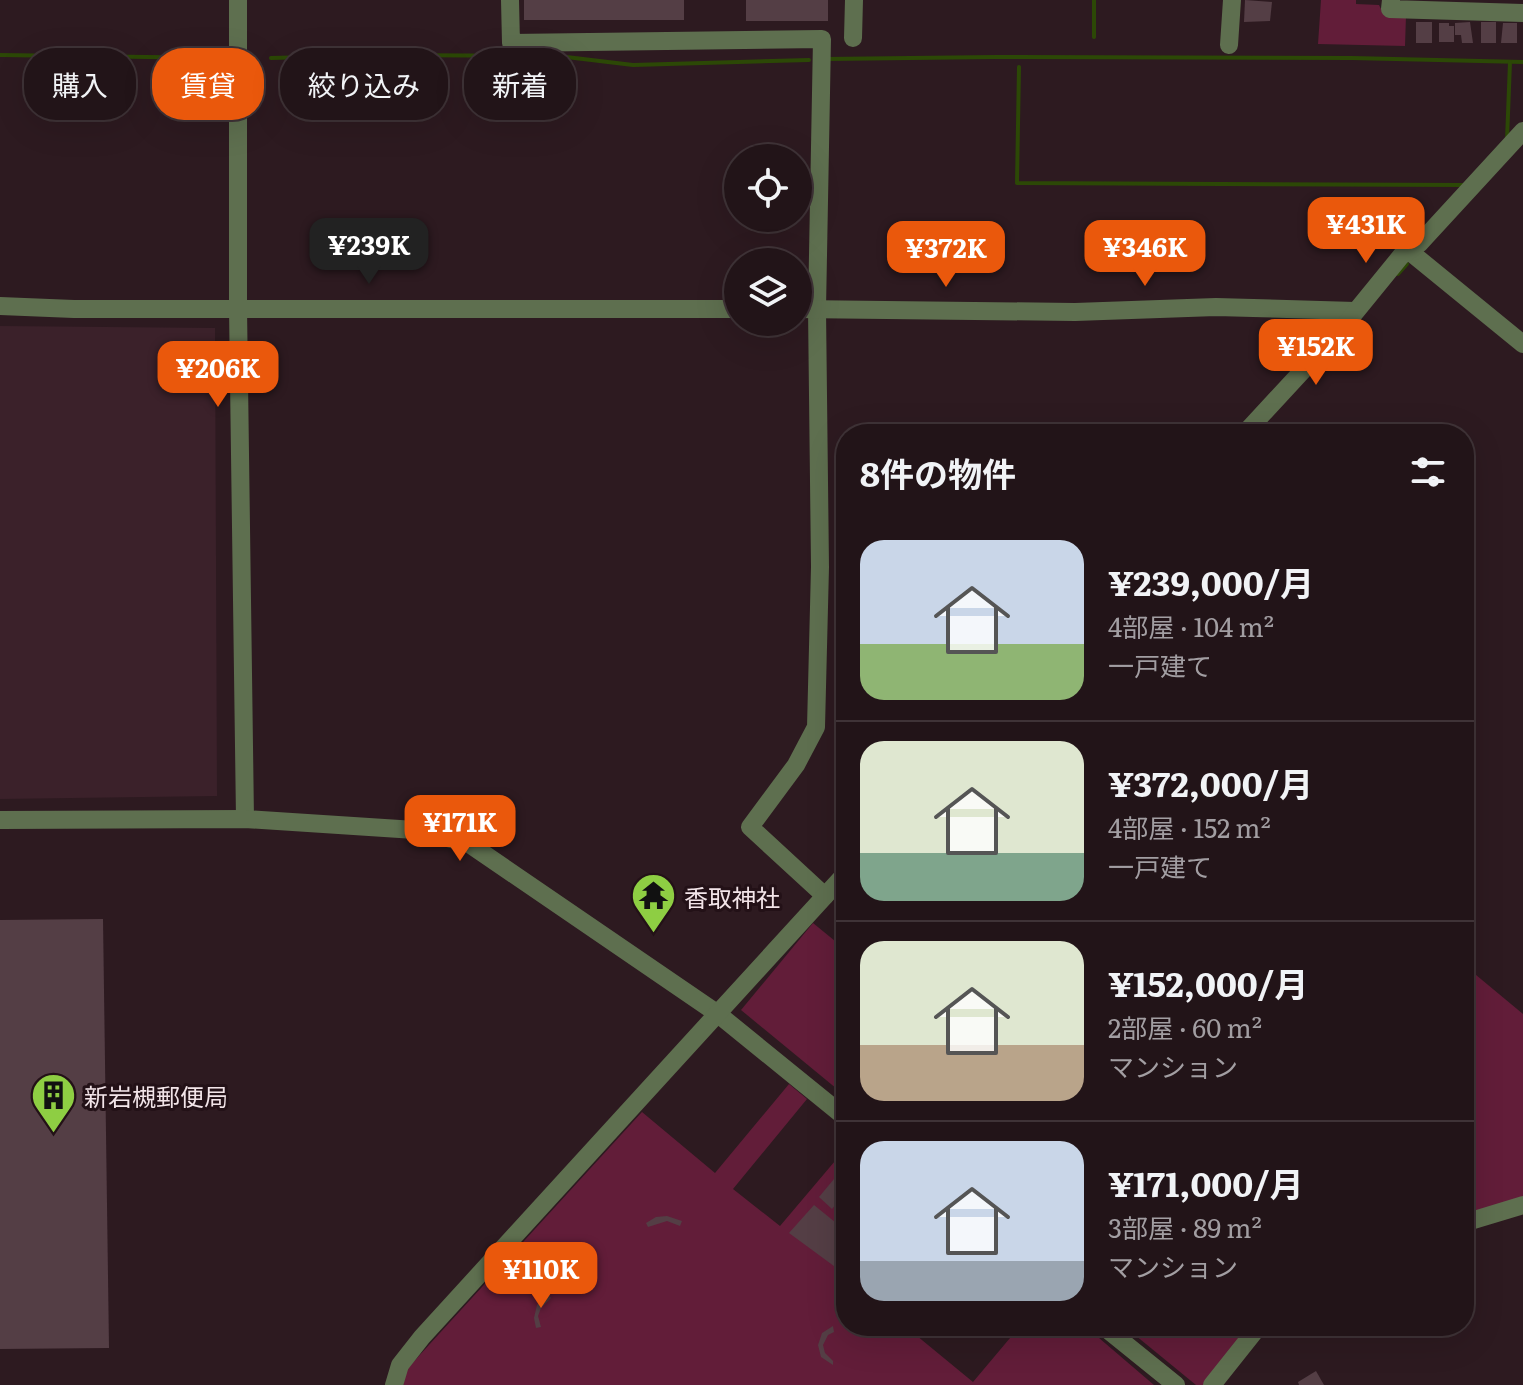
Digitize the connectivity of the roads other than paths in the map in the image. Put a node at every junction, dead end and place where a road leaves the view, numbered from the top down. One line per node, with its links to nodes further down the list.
1 (238, 0): 12 (street)
2 (510, 0): 15 (street)
3 (854, 0): 7 (street)
4 (1232, 0): 8 (street)
5 (1391, 0): 6 (street)
6 (1523, 13)
7 (853, 38)
8 (1229, 45)
9 (1523, 131): 10 (street)
10 (1409, 251): 16 (street); 17 (street)
11 (0, 306): 12 (street)
12 (238, 308): 13 (street); 19 (street)
13 (724, 309)
14 (812, 309): 15 (street)
15 (817, 309): 16 (street); 22 (street)
16 (1355, 311): 18 (street)
17 (1523, 344)
18 (1253, 424)
19 (245, 819): 20 (street); 23 (street)
20 (0, 820)
21 (836, 884): 22 (street)
22 (825, 896): 23 (street)
23 (718, 1014): 24 (street); 29 (street)
24 (836, 1110)
25 (1523, 1205): 26 (street)
26 (1474, 1220)
27 (1115, 1336): 30 (street)
28 (1251, 1336): 31 (street)
29 (394, 1385)
30 (1176, 1385)
31 (1212, 1385)

